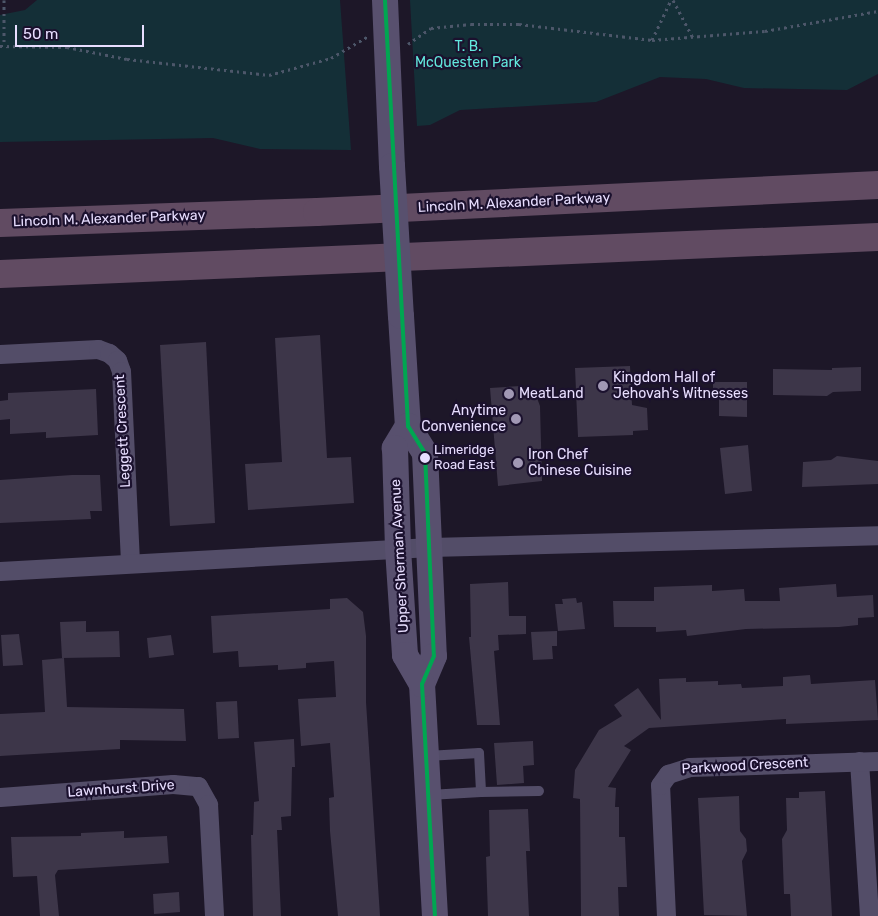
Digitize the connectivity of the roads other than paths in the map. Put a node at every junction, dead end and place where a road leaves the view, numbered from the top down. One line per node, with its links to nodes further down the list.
1 (384, 0): 7 (main road, Upper Sherman Avenue, bridge)
2 (878, 186): 3 (highway, Lincoln M. Alexander Parkway)
3 (0, 223)
4 (878, 237): 5 (highway)
5 (0, 274)
6 (0, 354): 11 (street, Leggett Crescent)
7 (408, 426): 9 (main road, Upper Sherman Avenue); 10 (main road, Upper Sherman Avenue)
8 (878, 535): 9 (street)
9 (430, 547): 10 (street); 13 (main road, Upper Sherman Avenue)
10 (398, 549): 11 (street); 13 (main road, Upper Sherman Avenue)
11 (130, 563): 12 (street)
12 (0, 571)
13 (422, 684): 14 (main road, Upper Sherman Avenue)
14 (426, 756): 18 (lane); 19 (main road, Upper Sherman Avenue)
15 (859, 761): 16 (street, Parkwood Crescent); 23 (street, Parkwood Crescent); 24 (street)
16 (878, 761)
17 (539, 791): 18 (lane)
18 (481, 792): 19 (lane)
19 (428, 795): 22 (main road, Upper Sherman Avenue)
20 (0, 796): 21 (street, Lawnhurst Drive)
21 (214, 916)
22 (435, 916)
23 (666, 916)
24 (870, 916)

